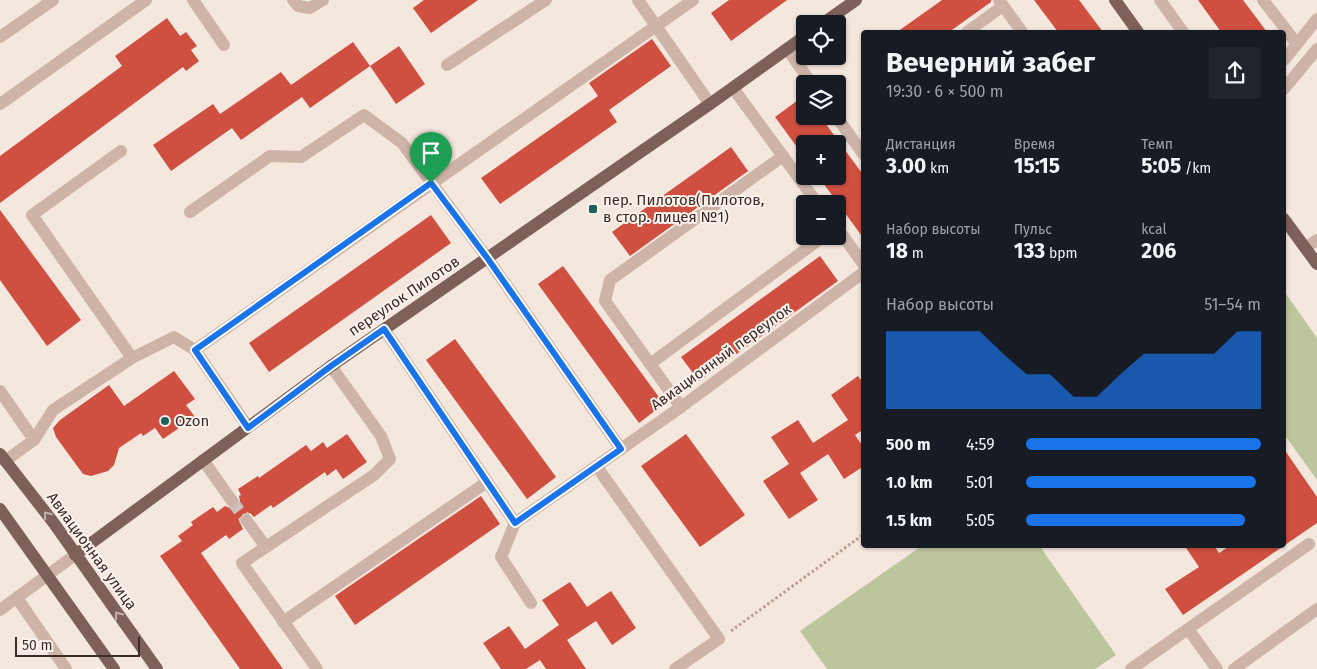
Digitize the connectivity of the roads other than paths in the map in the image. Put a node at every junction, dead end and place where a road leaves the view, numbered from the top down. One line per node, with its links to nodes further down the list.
1 (53, 0): 21 (street)
2 (146, 0): 32 (street)
3 (193, 0): 24 (street)
4 (293, 0): 5 (street)
5 (323, 0)
6 (546, 0): 28 (street)
7 (638, 0): 16 (street)
8 (693, 0): 16 (street)
9 (856, 0): 14 (main road)
10 (1115, 0): 19 (main road)
11 (1160, 0): 20 (street)
12 (1263, 0): 23 (street)
13 (1001, 3): 17 (street); 18 (street)
14 (835, 15)
15 (1317, 19): 23 (street)
16 (656, 26): 33 (street); 38 (street)
17 (969, 30)
18 (1021, 30)
19 (1137, 30)
20 (1182, 30)
21 (0, 37)
22 (796, 42): 25 (main road, переулок Пилотов)
23 (1297, 44): 27 (street)
24 (224, 45)
25 (787, 48): 29 (street); 31 (main road, переулок Пилотов)
26 (1317, 49): 30 (street)
27 (1286, 58)
28 (447, 65)
29 (806, 75)
30 (1286, 87)
31 (733, 88): 33 (main road, переулок Пилотов); 37 (street)
32 (0, 104)
33 (710, 104): 46 (main road, переулок Пилотов)
34 (842, 125): 36 (street)
35 (120, 151): 52 (street)
36 (861, 151)
37 (783, 156): 39 (street); 53 (street)
38 (431, 183): 40 (street); 46 (street); 51 (street)
39 (811, 195)
40 (190, 212)
41 (1286, 223): 45 (main road)
42 (846, 240): 47 (street)
43 (1317, 240): 45 (street)
44 (812, 245): 53 (street)
45 (1305, 248): 48 (main road)
46 (488, 259): 50 (main road, переулок Пилотов); 59 (street)
47 (861, 261)
48 (1317, 264)
49 (861, 274): 56 (street, Авиационный переулок)
50 (384, 329): 54 (main road, переулок Пилотов); 63 (street)
51 (195, 350): 52 (street); 57 (street)
52 (132, 358): 58 (street)
53 (650, 364): 56 (street)
54 (331, 366): 57 (main road, переулок Пилотов); 69 (street)
55 (0, 391): 58 (street)
56 (681, 407): 59 (street, Авиационный переулок)
57 (248, 428): 61 (main road, переулок Пилотов)
58 (34, 440): 60 (street)
59 (621, 449): 62 (street, Авиационный переулок)
60 (3, 458): 70 (main road, Авиационная улица, one-way to 60)
61 (203, 460): 64 (street); 70 (main road, переулок Пилотов)
62 (597, 467): 67 (street, Авиационный переулок); 82 (street)
63 (487, 482): 67 (street); 76 (street)
64 (232, 501)
65 (0, 509): 71 (main road)
66 (247, 521): 69 (street)
67 (515, 523): 73 (street)
68 (1309, 544): 77 (street)
69 (266, 547): 76 (street)
70 (75, 555): 71 (street); 80 (main road, Авиационная улица, one-way to 70)
71 (47, 575): 72 (street); 79 (main road)
72 (17, 598): 75 (street); 78 (street)
73 (531, 603)
74 (1317, 609): 85 (street)
75 (0, 610)
76 (283, 622): 81 (street)
77 (1188, 629): 83 (street); 84 (street)
78 (66, 669)
79 (114, 669)
80 (157, 669)
81 (317, 669)
82 (675, 669)
83 (1131, 669)
84 (1217, 669)
85 (1234, 669)

